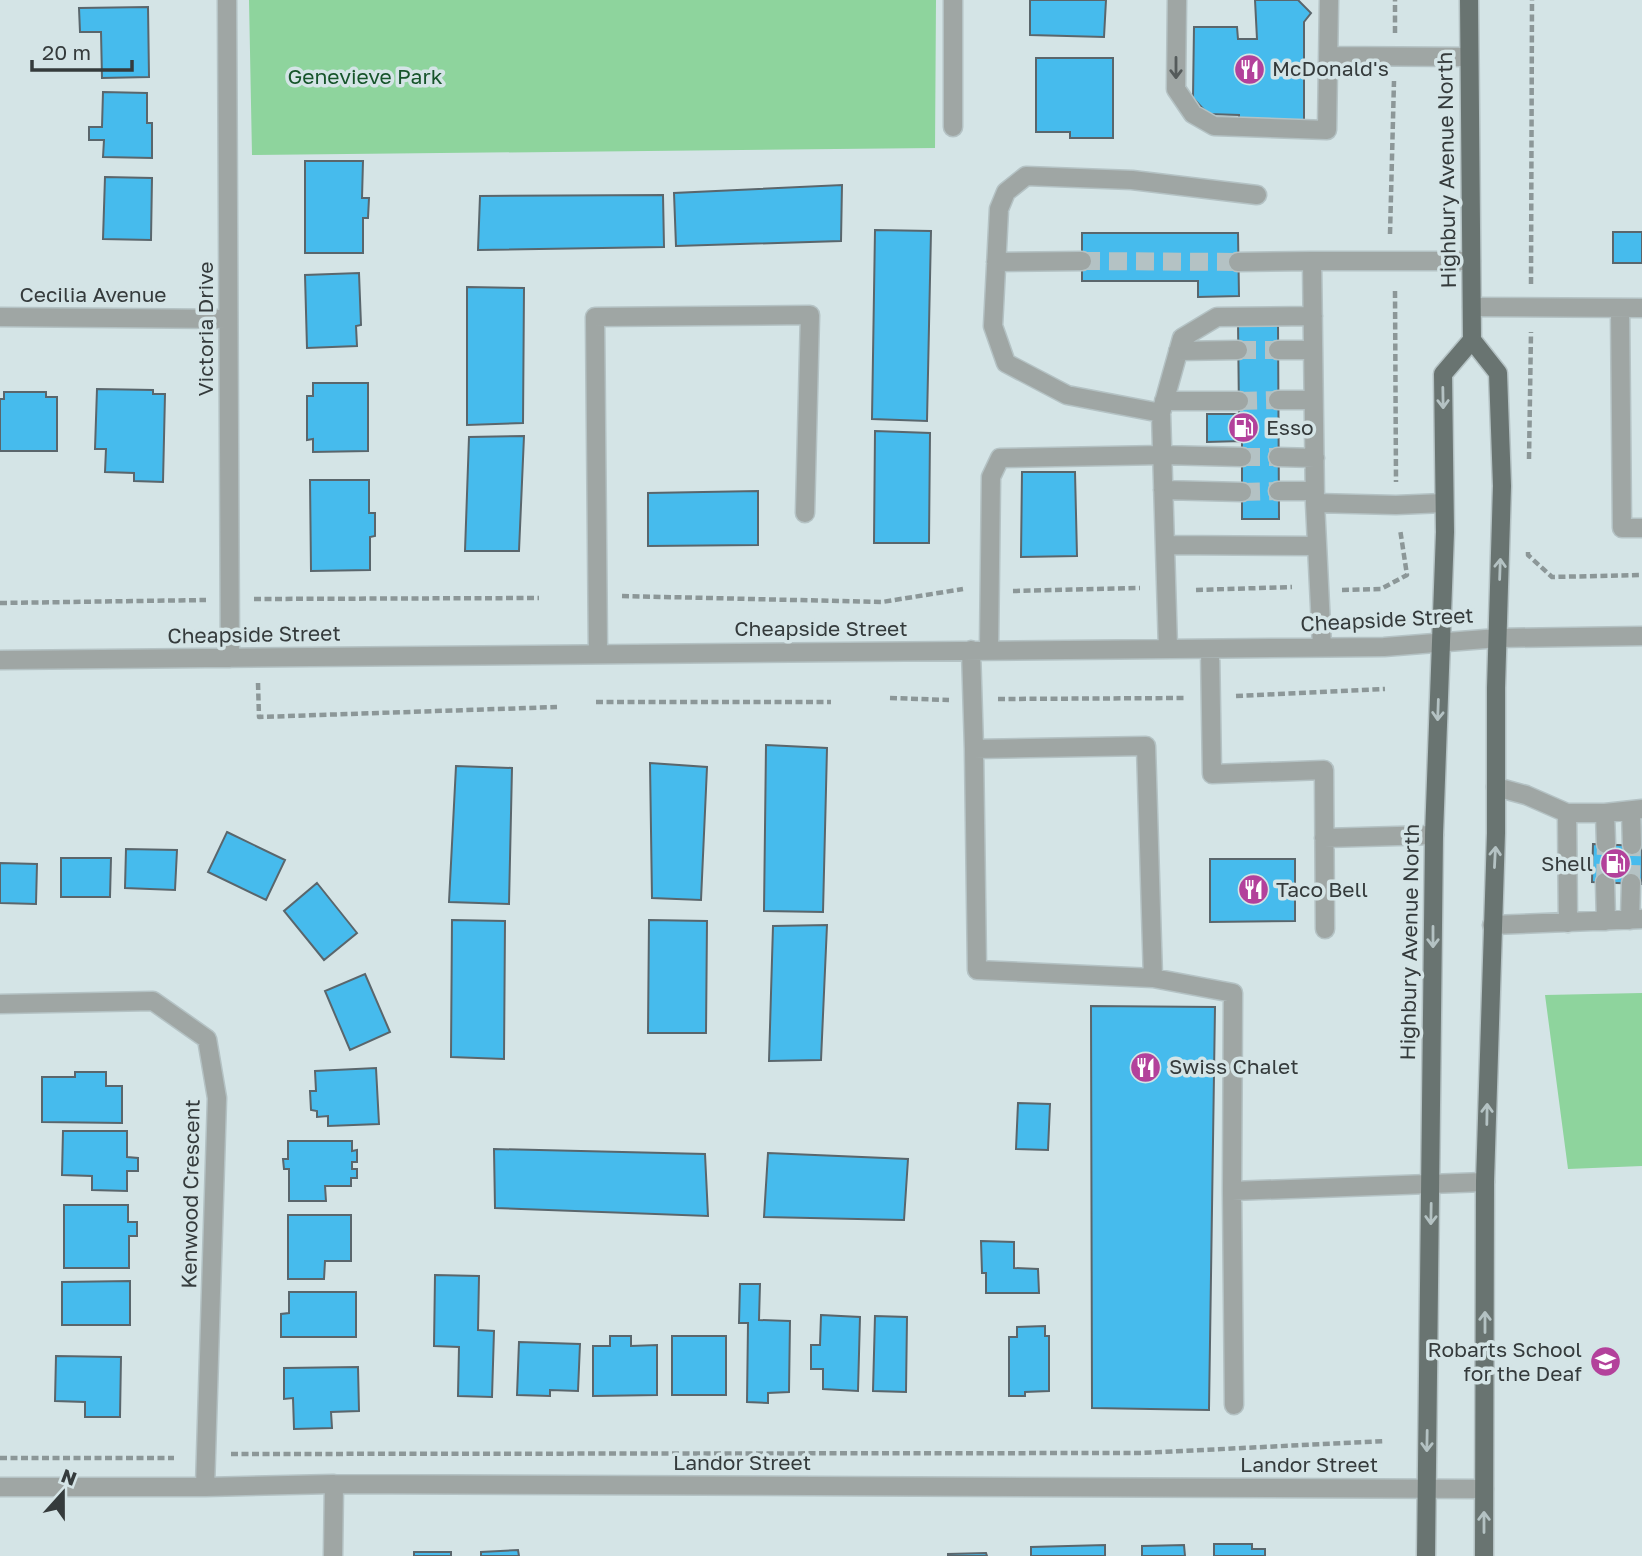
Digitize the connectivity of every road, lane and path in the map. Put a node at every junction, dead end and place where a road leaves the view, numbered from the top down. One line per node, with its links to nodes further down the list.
1 (227, 0): 24 (street, Victoria Drive)
2 (953, 0): 10 (street)
3 (1177, 0): 7 (street, one-way to 7)
4 (1329, 0): 7 (street)
5 (1395, 0): 8 (path)
6 (1469, 0): 9 (main road, Highbury Avenue North)
7 (1328, 56): 8 (street)
8 (1395, 56): 9 (street); 12 (path)
9 (1469, 57): 15 (main road, Highbury Avenue North)
10 (953, 127)
11 (1257, 195): 16 (street)
12 (1390, 234)
13 (1082, 261): 16 (street)
14 (1312, 261): 15 (street); 17 (street); 22 (street)
15 (1471, 261): 19 (main road, Highbury Avenue North)
16 (996, 262): 33 (street)
17 (1238, 262)
18 (1395, 291): 43 (path)
19 (1472, 307): 20 (street); 25 (main road, Highbury Avenue North)
20 (1620, 308): 21 (street); 45 (street)
21 (1642, 308)
22 (1312, 316): 28 (street); 29 (street)
23 (0, 317): 24 (street, Cecilia Avenue)
24 (228, 319): 67 (street, Victoria Drive)
25 (1472, 340): 42 (main road, Highbury Avenue North, one-way to 42); 60 (main road, one-way to 25)
26 (1238, 350): 29 (street)
27 (1278, 350): 28 (street)
28 (1312, 350): 31 (street)
29 (1178, 351): 33 (street)
30 (1278, 400): 31 (street)
31 (1313, 400): 37 (street)
32 (1239, 401): 33 (street)
33 (1163, 407): 34 (street)
34 (1162, 455): 35 (street); 38 (street); 65 (street)
35 (1242, 457)
36 (1278, 457): 37 (street)
37 (1315, 458): 41 (street)
38 (1163, 490): 40 (street); 46 (street)
39 (1278, 491): 41 (street)
40 (1242, 492)
41 (1315, 497): 43 (street); 47 (street)
42 (1444, 503): 43 (street); 61 (main road, Highbury Avenue North)
43 (1396, 505): 52 (path)
44 (805, 513): 66 (street)
45 (1642, 528)
46 (1165, 545): 47 (street); 63 (street)
47 (1317, 546): 62 (street)
48 (1292, 587): 51 (path)
49 (1148, 588): 53 (path)
50 (963, 589): 54 (path)
51 (1196, 590)
52 (1341, 590)
53 (1012, 591)
54 (610, 596)
55 (539, 598): 56 (path)
56 (250, 599)
57 (208, 600): 58 (path)
58 (0, 603)
59 (1642, 636): 60 (street, Cheapside Street)
60 (1498, 638): 61 (street, Cheapside Street); 76 (main road)
61 (1440, 642): 62 (street, Cheapside Street); 80 (main road, Highbury Avenue North, one-way to 80)
62 (1322, 647): 64 (street, Cheapside Street)
63 (1168, 649): 64 (street, Cheapside Street); 65 (street, Cheapside Street)
64 (1210, 649): 81 (street)
65 (980, 650): 66 (street, Cheapside Street); 75 (street)
66 (597, 653): 67 (street, Cheapside Street)
67 (230, 658): 68 (street, Cheapside Street)
68 (0, 660)
69 (258, 679): 74 (path)
70 (890, 698): 71 (path)
71 (953, 700)
72 (596, 702): 73 (path)
73 (831, 702)
74 (558, 707)
75 (974, 749): 91 (street); 91 (street)
76 (1496, 787): 78 (street); 89 (main road, one-way to 76)
77 (1637, 810): 79 (street); 83 (street)
78 (1567, 813): 79 (street); 88 (street)
79 (1605, 813): 82 (street)
80 (1434, 835): 81 (street); 94 (main road, Highbury Avenue North, one-way to 94)
81 (1324, 838): 90 (street)
82 (1606, 844)
83 (1632, 845)
84 (1605, 882): 87 (street)
85 (1631, 883): 86 (street)
86 (1636, 920): 87 (street)
87 (1606, 921): 88 (street)
88 (1567, 923): 89 (street)
89 (1492, 925): 93 (main road, one-way to 89)
90 (1325, 929)
91 (1153, 978): 95 (street)
92 (0, 1004): 103 (street, Kenwood Crescent)
93 (1485, 1182): 94 (street); 105 (main road, one-way to 93)
94 (1431, 1183): 95 (street); 104 (main road, Highbury Avenue North, one-way to 104)
95 (1232, 1191): 96 (street)
96 (1234, 1405)
97 (1385, 1441): 98 (path)
98 (231, 1454)
99 (0, 1458): 100 (path)
100 (174, 1458)
101 (334, 1484): 103 (street, Landor Street); 104 (street, Landor Street); 106 (street)
102 (0, 1487): 103 (street, Landor Street)
103 (205, 1487)
104 (1427, 1489): 105 (street, Landor Street); 107 (main road, Highbury Avenue North)
105 (1484, 1489): 108 (main road, one-way to 105)
106 (333, 1556)
107 (1426, 1556)
108 (1484, 1556)

